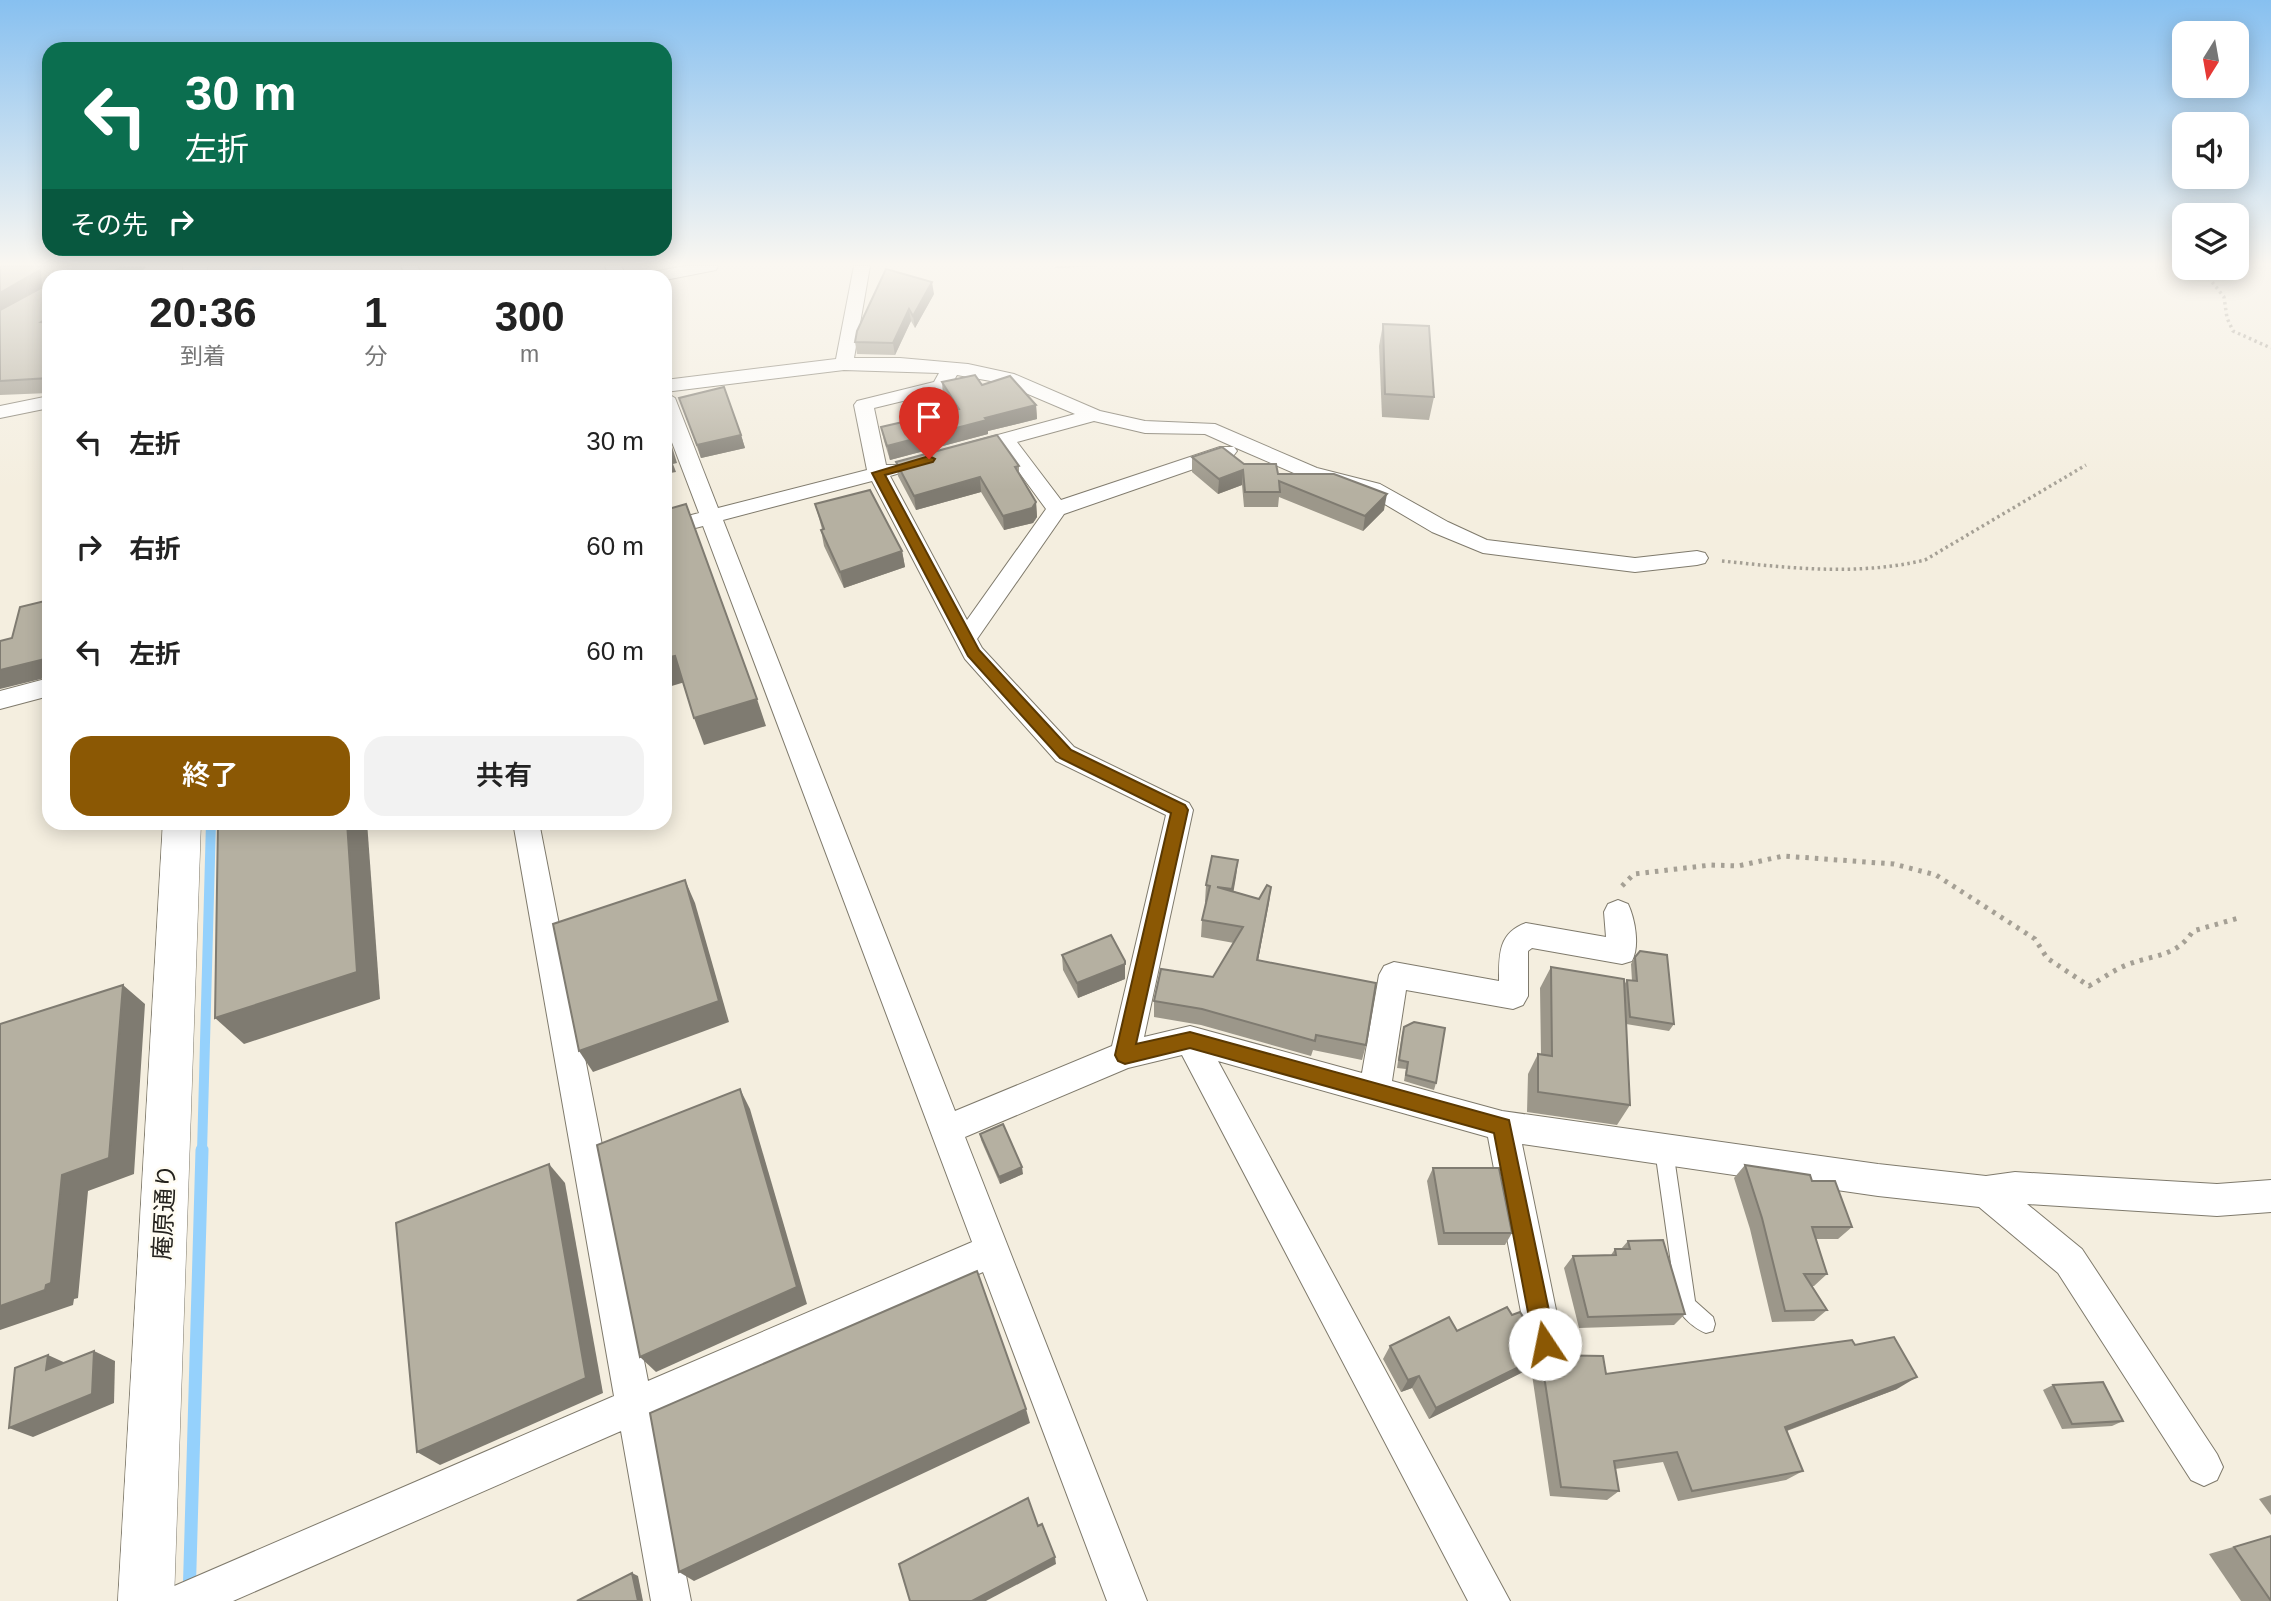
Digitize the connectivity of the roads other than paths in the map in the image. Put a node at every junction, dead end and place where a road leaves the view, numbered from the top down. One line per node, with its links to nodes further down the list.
1 (848, 341): 2 (street)
2 (844, 364): 3 (street); 4 (street)
3 (951, 369): 7 (street); 13 (street)
4 (672, 385)
5 (42, 403): 6 (street)
6 (0, 412)
7 (1094, 415): 9 (street); 10 (street)
8 (672, 416): 15 (street)
9 (1004, 439): 11 (street); 14 (street)
10 (1245, 444): 14 (street); 17 (street)
11 (954, 453)
12 (916, 463): 13 (street)
13 (878, 473): 15 (street); 18 (street)
14 (1058, 509): 18 (street)
15 (711, 517): 16 (street); 28 (street)
16 (672, 527)
17 (1697, 558)
18 (966, 638): 25 (street)
19 (42, 689): 20 (street)
20 (0, 700)
21 (182, 830): 37 (street, 庵原通り)
22 (527, 830): 35 (street)
23 (1618, 912): 26 (street)
24 (1190, 1040): 25 (street); 26 (street); 41 (street)
25 (1125, 1055): 28 (street)
26 (1375, 1091): 27 (street)
27 (1502, 1126): 29 (street); 34 (street)
28 (947, 1129): 32 (street)
29 (1664, 1150): 30 (street); 33 (lane)
30 (1986, 1192): 31 (street); 36 (street)
31 (2271, 1196)
32 (993, 1250): 35 (street); 40 (street)
33 (1706, 1324)
34 (1545, 1344)
35 (634, 1406): 38 (street); 39 (street)
36 (2204, 1467)
37 (146, 1601)
38 (186, 1601)
39 (671, 1601)
40 (1127, 1601)
41 (1490, 1601)

